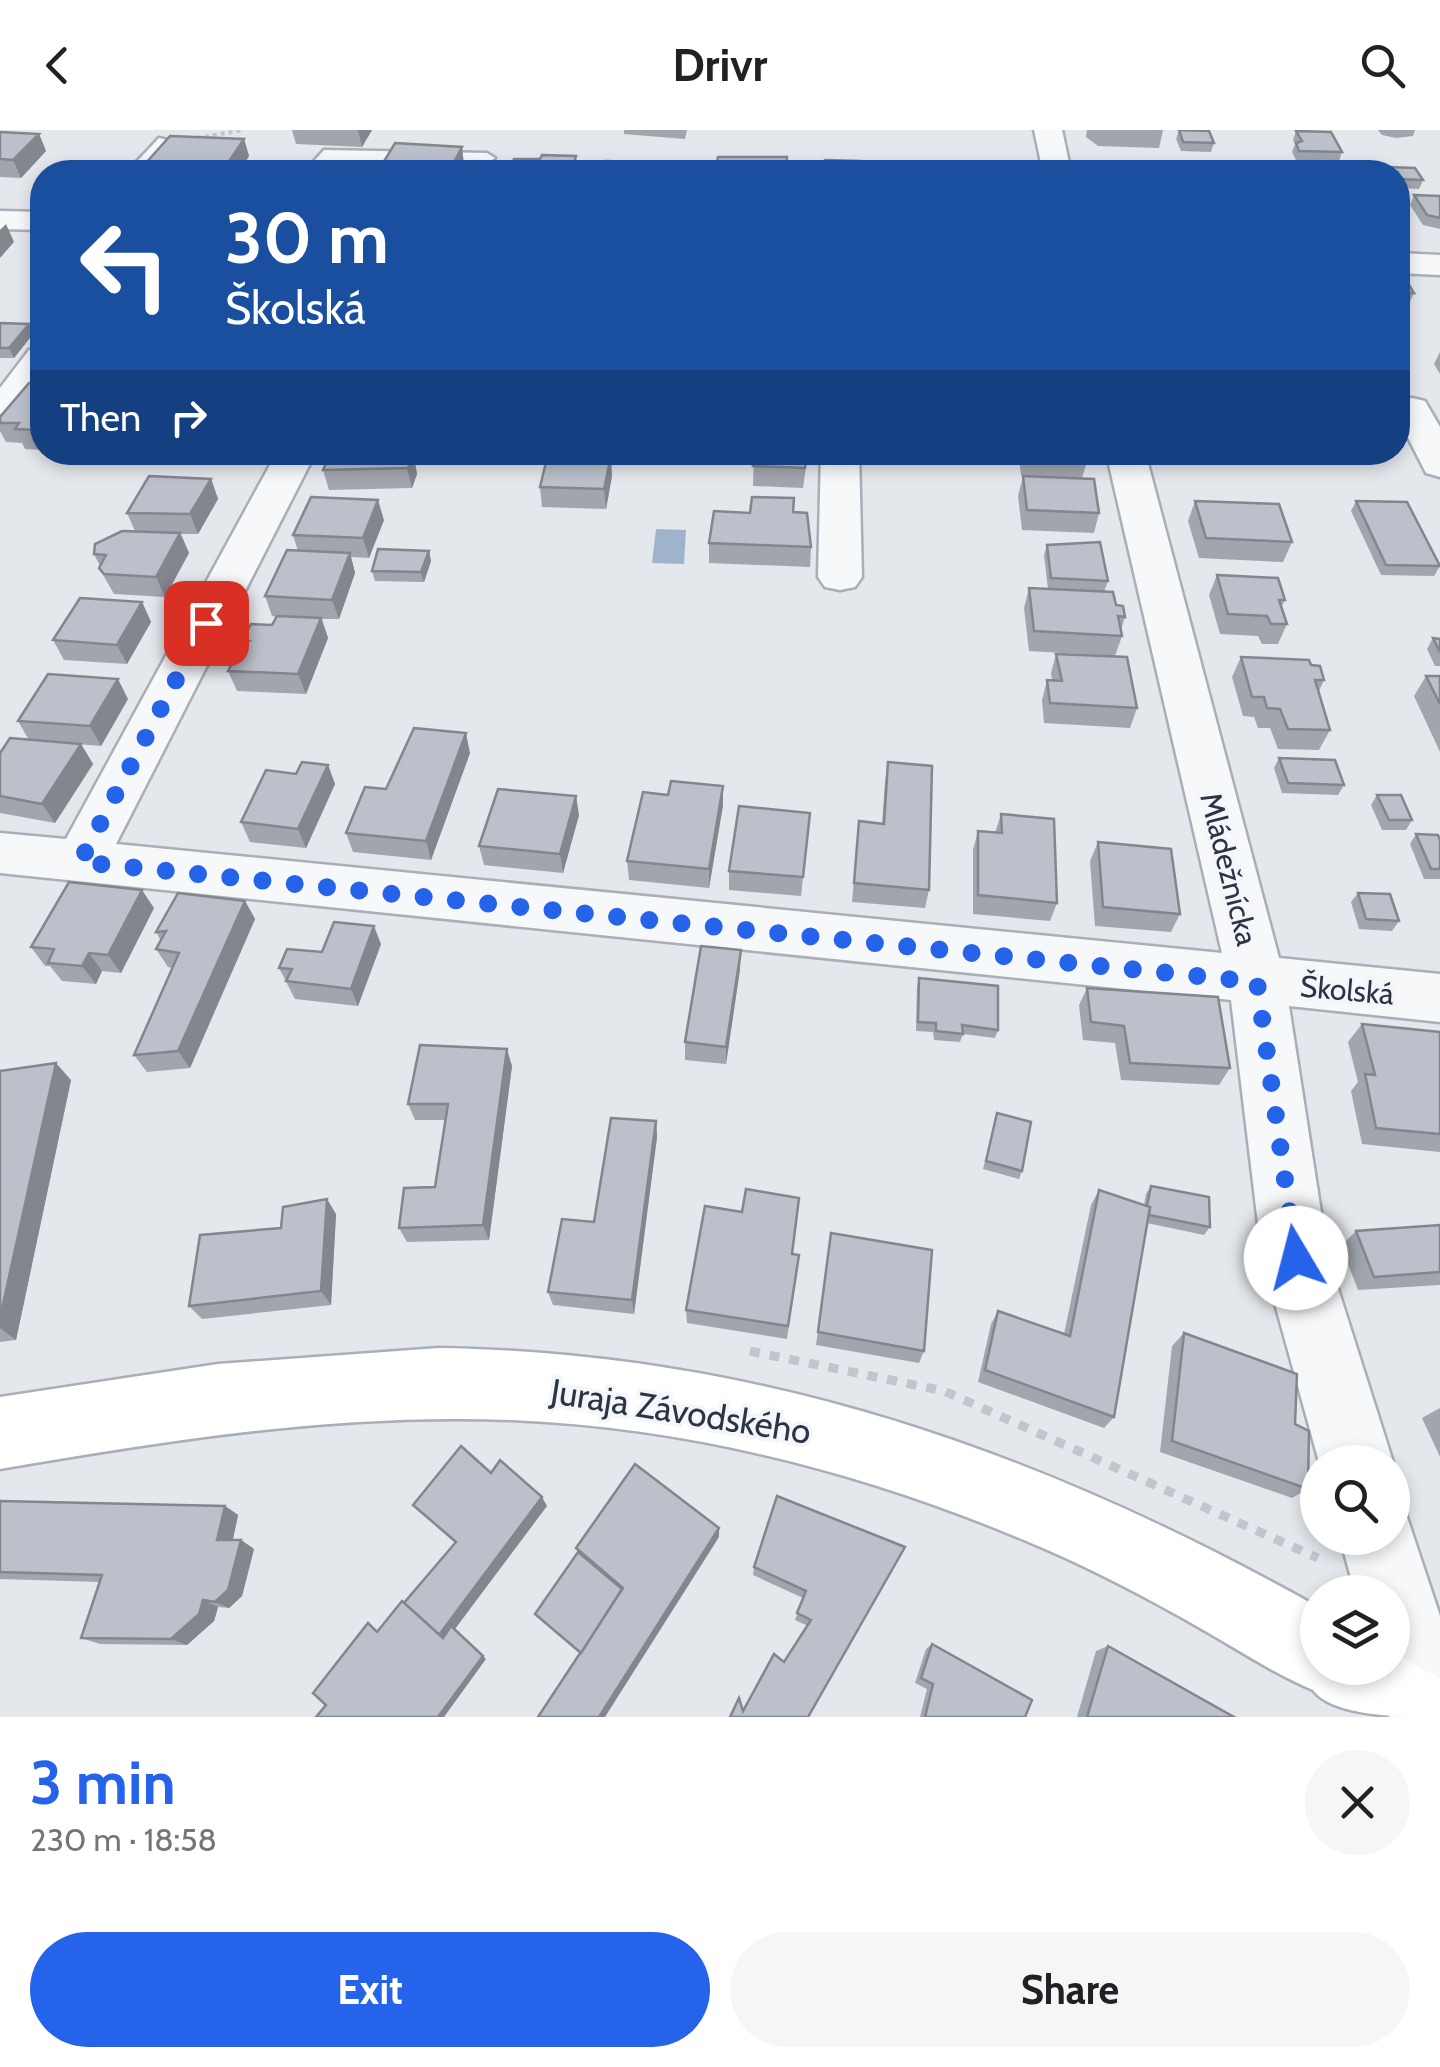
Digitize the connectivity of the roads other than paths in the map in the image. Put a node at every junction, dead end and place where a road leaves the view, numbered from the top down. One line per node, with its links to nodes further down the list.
1 (1048, 130): 6 (street)
2 (164, 141): 4 (lane)
3 (487, 158): 5 (lane)
4 (146, 160)
5 (321, 160)
6 (1054, 160)
7 (0, 220): 8 (street)
8 (30, 221)
9 (1410, 263): 10 (street)
10 (1440, 264)
11 (30, 374): 13 (street)
12 (1412, 409): 14 (street)
13 (0, 413)
14 (1440, 464)
15 (290, 465): 20 (street)
16 (840, 465): 18 (street)
17 (1128, 465): 21 (street, Mládežnícka)
18 (840, 577)
19 (0, 853): 20 (street, Školská)
20 (80, 862): 21 (street, Školská)
21 (1257, 982): 22 (street, Školská); 24 (street, Mládežnícka)
22 (1440, 998)
23 (0, 1433): 26 (street, Juraja Závodského)
24 (1351, 1445)
25 (1383, 1555): 28 (street)
26 (1300, 1642)
27 (1373, 1685): 28 (street)
28 (1428, 1717)

